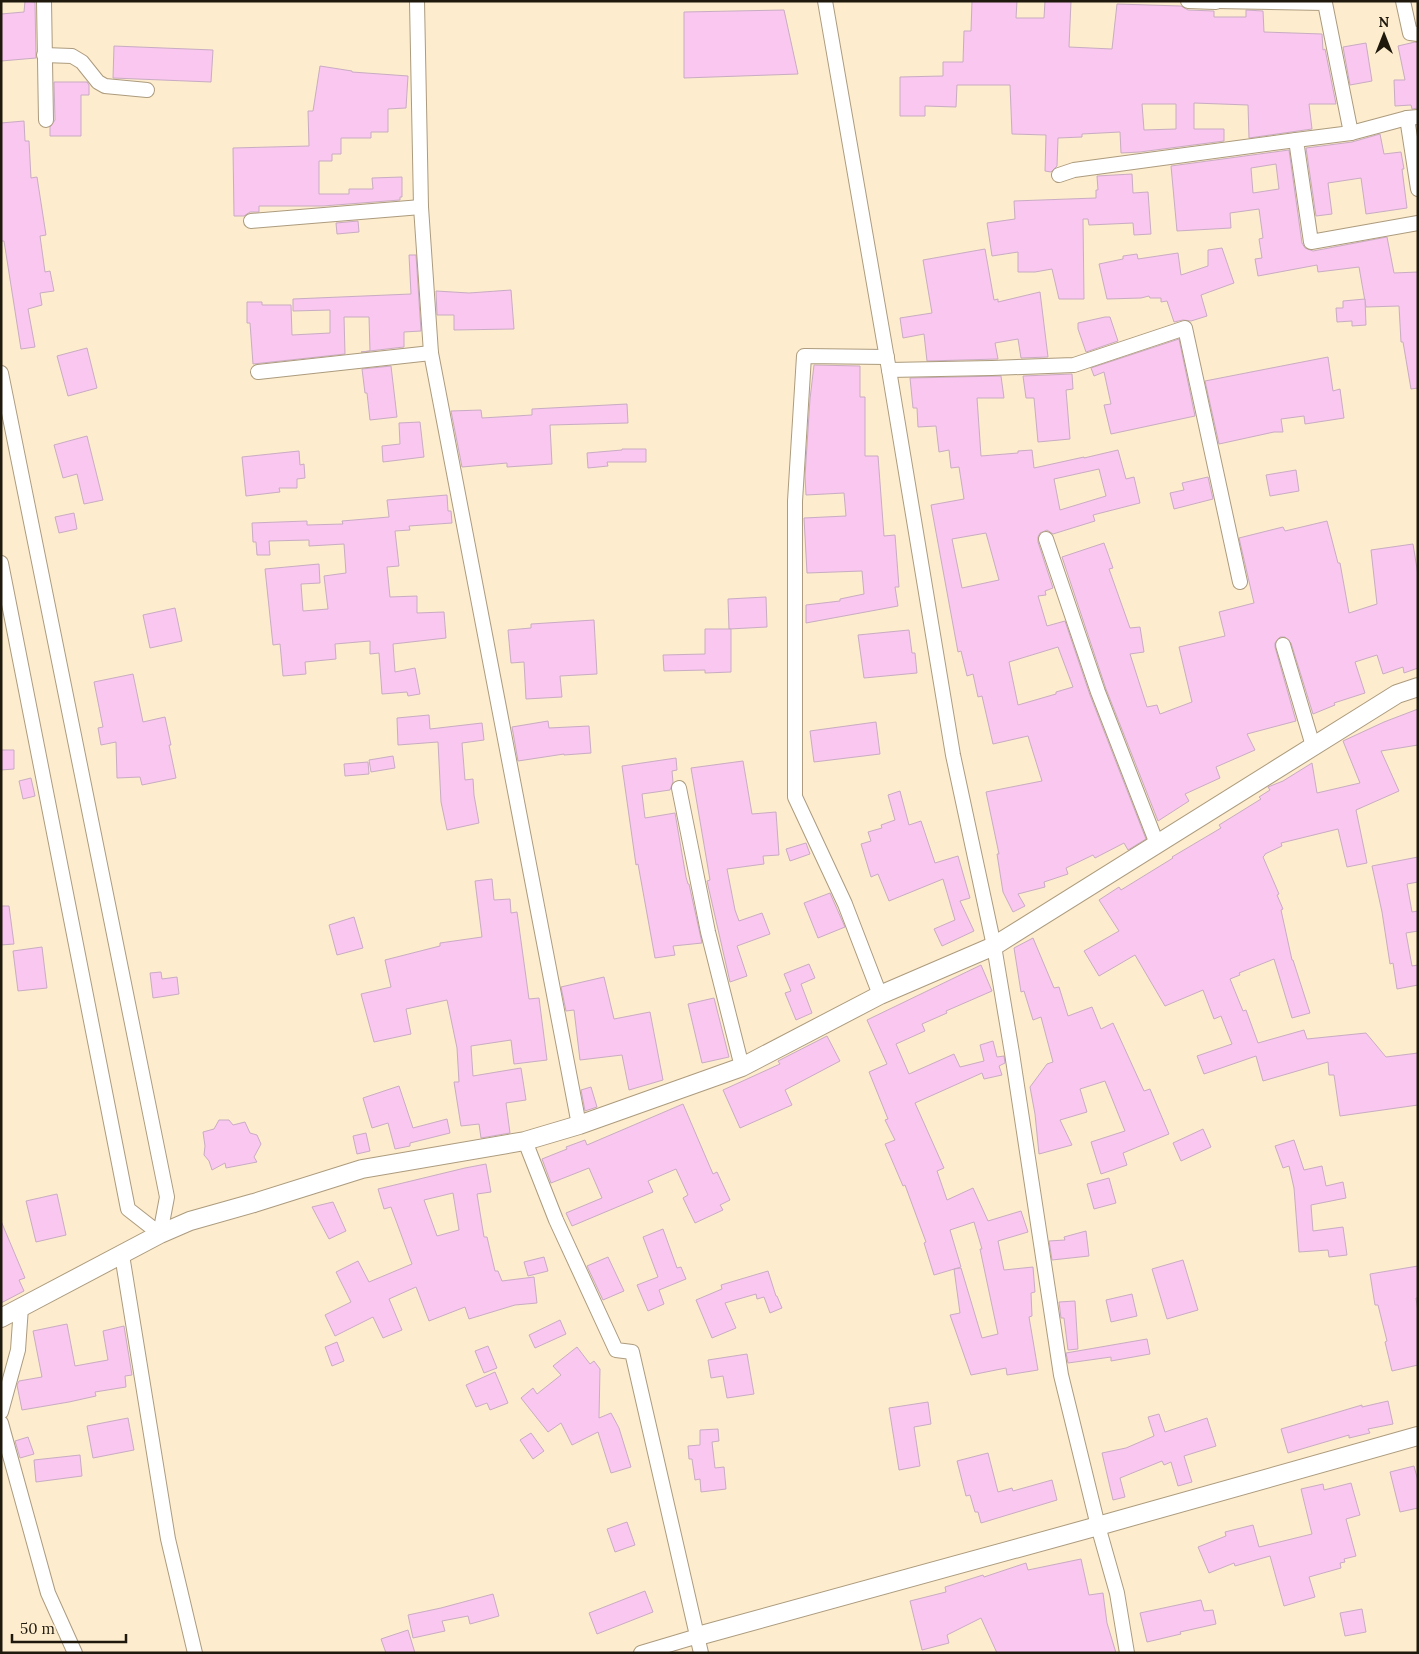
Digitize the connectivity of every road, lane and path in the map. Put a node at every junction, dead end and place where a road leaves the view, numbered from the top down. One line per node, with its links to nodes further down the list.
1 (44, 1): 8 (street)
2 (417, 1): 16 (street)
3 (825, 1): 20 (street)
4 (1188, 1): 6 (street)
5 (1403, 1): 7 (street)
6 (1216, 2): 12 (street)
7 (1418, 34)
8 (44, 55): 9 (street); 11 (street)
9 (147, 90)
10 (1412, 117): 12 (street); 15 (street)
11 (46, 120)
12 (1352, 133): 13 (street)
13 (1296, 140): 14 (street); 18 (street)
14 (1059, 175)
15 (1418, 189)
16 (421, 207): 17 (street); 19 (street)
17 (251, 221)
18 (1418, 223)
19 (431, 353): 21 (street); 34 (street)
20 (888, 363): 25 (street); 31 (street); 32 (street)
21 (258, 372)
22 (1, 373): 36 (street)
23 (1046, 539): 30 (street)
24 (2, 570): 36 (street)
25 (1240, 582)
26 (1284, 644): 28 (street)
27 (1418, 687): 28 (street)
28 (1314, 746): 30 (street)
29 (679, 788): 33 (street)
30 (1157, 844): 31 (street)
31 (994, 946): 32 (street); 43 (street)
32 (880, 995): 33 (street)
33 (742, 1067): 34 (street)
34 (579, 1125): 35 (street)
35 (525, 1140): 36 (street); 44 (street)
36 (160, 1234): 37 (street)
37 (122, 1255): 38 (street); 46 (street)
38 (21, 1307): 39 (street); 40 (street)
39 (1, 1318)
40 (1, 1412)
41 (1, 1423): 45 (street)
42 (1418, 1436): 43 (street)
43 (1098, 1526): 44 (street); 48 (street)
44 (699, 1645): 47 (street)
45 (75, 1653)
46 (196, 1653)
47 (641, 1653)
48 (1127, 1653)

